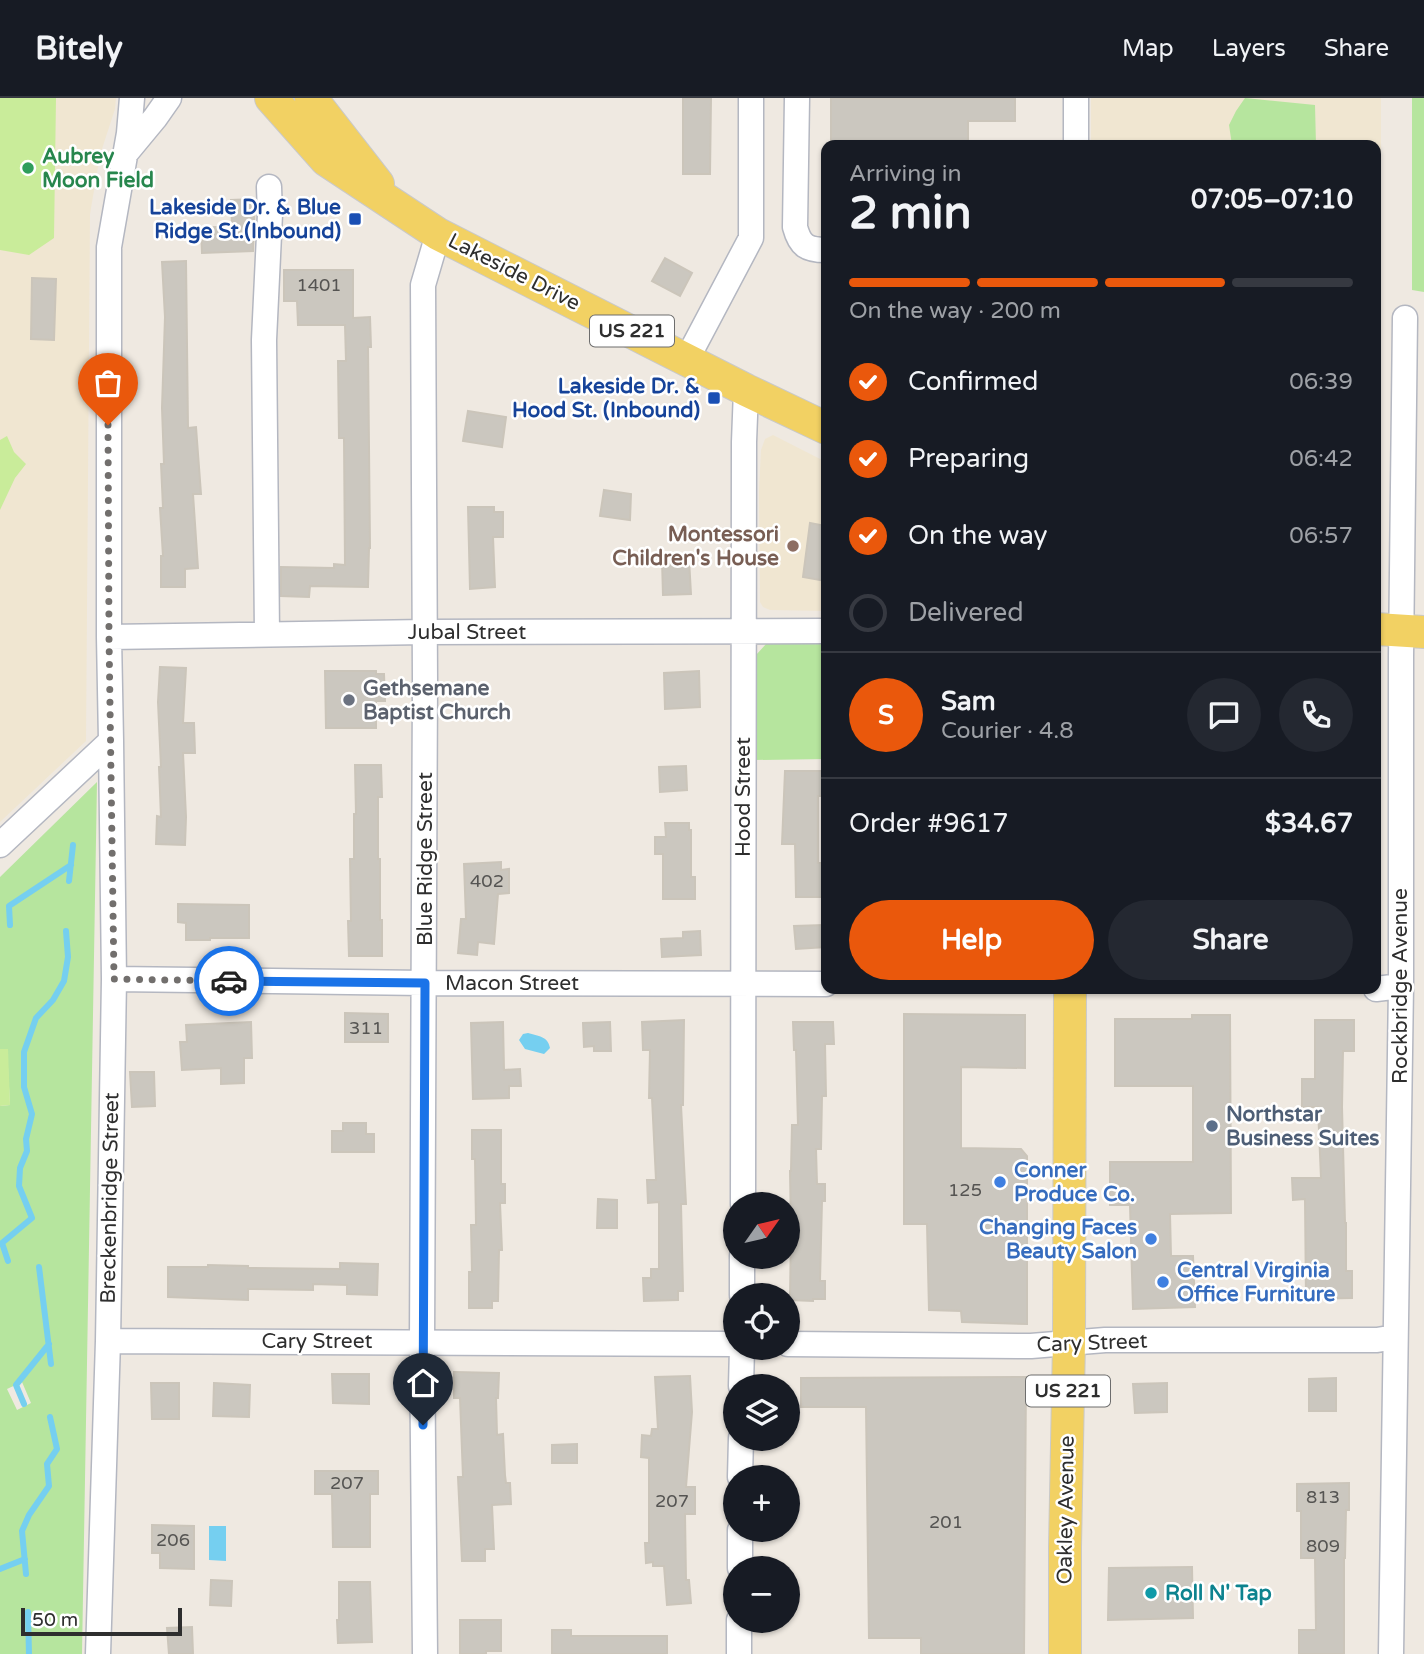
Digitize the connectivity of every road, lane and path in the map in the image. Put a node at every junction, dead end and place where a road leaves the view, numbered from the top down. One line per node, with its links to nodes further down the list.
1 (132, 98): 9 (street, Breckenbridge Street)
2 (169, 98): 9 (street)
3 (271, 98): 11 (main road, Lakeside Drive / US 221)
4 (311, 98): 11 (main road, Lakeside Drive)
5 (751, 98): 15 (street)
6 (797, 98): 13 (street)
7 (1076, 98): 8 (street)
8 (1076, 140)
9 (125, 153): 23 (street, Breckenbridge Street)
10 (269, 187): 22 (street)
11 (394, 204): 12 (main road, Lakeside Drive / US 221)
12 (438, 234): 15 (main road, Lakeside Drive / US 221); 20 (street, Blue Ridge Street)
13 (821, 250)
14 (1405, 318): 19 (street, Rockbridge Avenue)
15 (687, 359): 16 (main road, Lakeside Drive / US 221)
16 (746, 390): 17 (main road, Lakeside Drive / US 221); 21 (street, Hood Street)
17 (821, 426)
18 (821, 631): 21 (street, Jubal Street)
19 (1400, 631): 30 (street, Rockbridge Avenue)
20 (425, 632): 21 (street, Jubal Street); 22 (street, Jubal Street); 27 (street, Blue Ridge Street)
21 (743, 632): 28 (street, Hood Street)
22 (267, 634): 23 (street, Jubal Street)
23 (109, 637): 24 (street, Breckenbridge Street)
24 (111, 741): 25 (street); 26 (street, Breckenbridge Street)
25 (0, 845)
26 (114, 979): 27 (street, Macon Street); 35 (street, Breckenbridge Street)
27 (425, 983): 28 (street, Macon Street); 36 (street, Blue Ridge Street)
28 (744, 983): 29 (street, Macon Street); 33 (street, Hood Street)
29 (821, 984)
30 (1401, 986): 31 (street); 34 (street, Rockbridge Avenue)
31 (1381, 988)
32 (1070, 994): 37 (main road, Oakley Avenue / US 221)
33 (743, 1192)
34 (1395, 1337): 37 (street, Cary Street); 45 (street, Rockbridge Avenue)
35 (108, 1341): 36 (street, Cary Street); 41 (street, Breckenbridge Street)
36 (422, 1342): 38 (street, Cary Street); 42 (street, Blue Ridge Street)
37 (1069, 1342): 39 (street, Cary Street); 44 (main road, Oakley Avenue / US 221)
38 (723, 1344)
39 (800, 1344)
40 (740, 1633): 43 (street)
41 (99, 1654)
42 (425, 1654)
43 (739, 1654)
44 (1065, 1654)
45 (1391, 1654)

